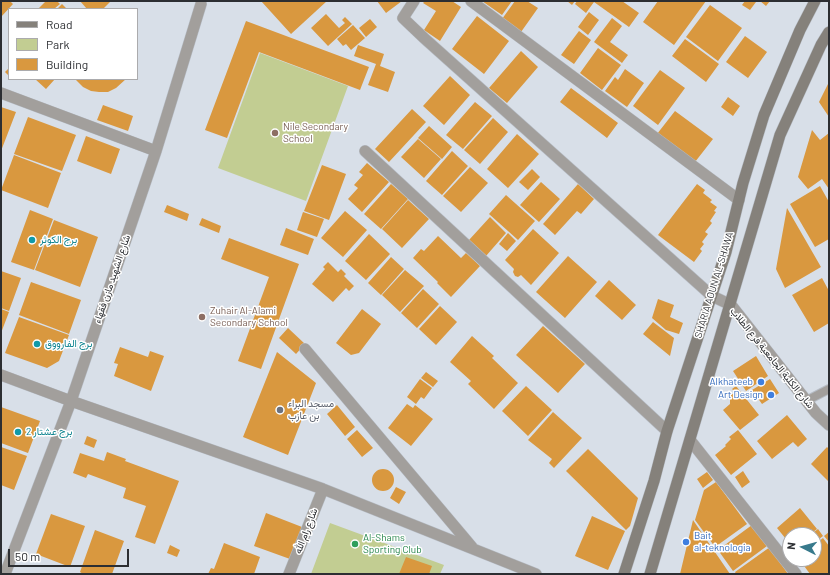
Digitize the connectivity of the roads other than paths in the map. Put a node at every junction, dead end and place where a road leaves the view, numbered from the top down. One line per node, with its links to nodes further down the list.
1 (414, 1): 10 (street, شارع الكلية الجامعية فرع الطلاب)
2 (471, 1): 9 (street)
3 (815, 1): 9 (main road, SHARIA AOUN AL-SHAWA)
4 (201, 4): 7 (street, شارع الشهيد مازن فقهاء)
5 (829, 32): 11 (main road)
6 (1, 93): 7 (street)
7 (156, 151): 16 (street, شارع الشهيد مازن فقهاء)
8 (365, 151): 18 (street)
9 (739, 200): 10 (main road, SHARIA AOUN AL-SHAWA)
10 (712, 296): 11 (street, شارع الكلية الجامعية فرع الطلاب); 18 (main road, SHARIA AOUN AL-SHAWA)
11 (731, 305): 15 (street, شارع الكلية الجامعية فرع الطلاب); 19 (main road)
12 (305, 349): 21 (street)
13 (1, 374): 16 (street)
14 (829, 389): 15 (lane)
15 (806, 400): 17 (street, شارع الكلية الجامعية فرع الطلاب)
16 (71, 401): 20 (street); 22 (street, شارع الشهيد مازن فقهاء)
17 (829, 425)
18 (667, 431): 25 (main road, SHARIA AOUN AL-SHAWA)
19 (690, 440): 26 (main road); 27 (street)
20 (323, 489): 21 (street); 23 (street, شارع رام الله)
21 (474, 549): 24 (street)
22 (5, 574)
23 (290, 574)
24 (536, 574)
25 (624, 574)
26 (650, 574)
27 (796, 574)

